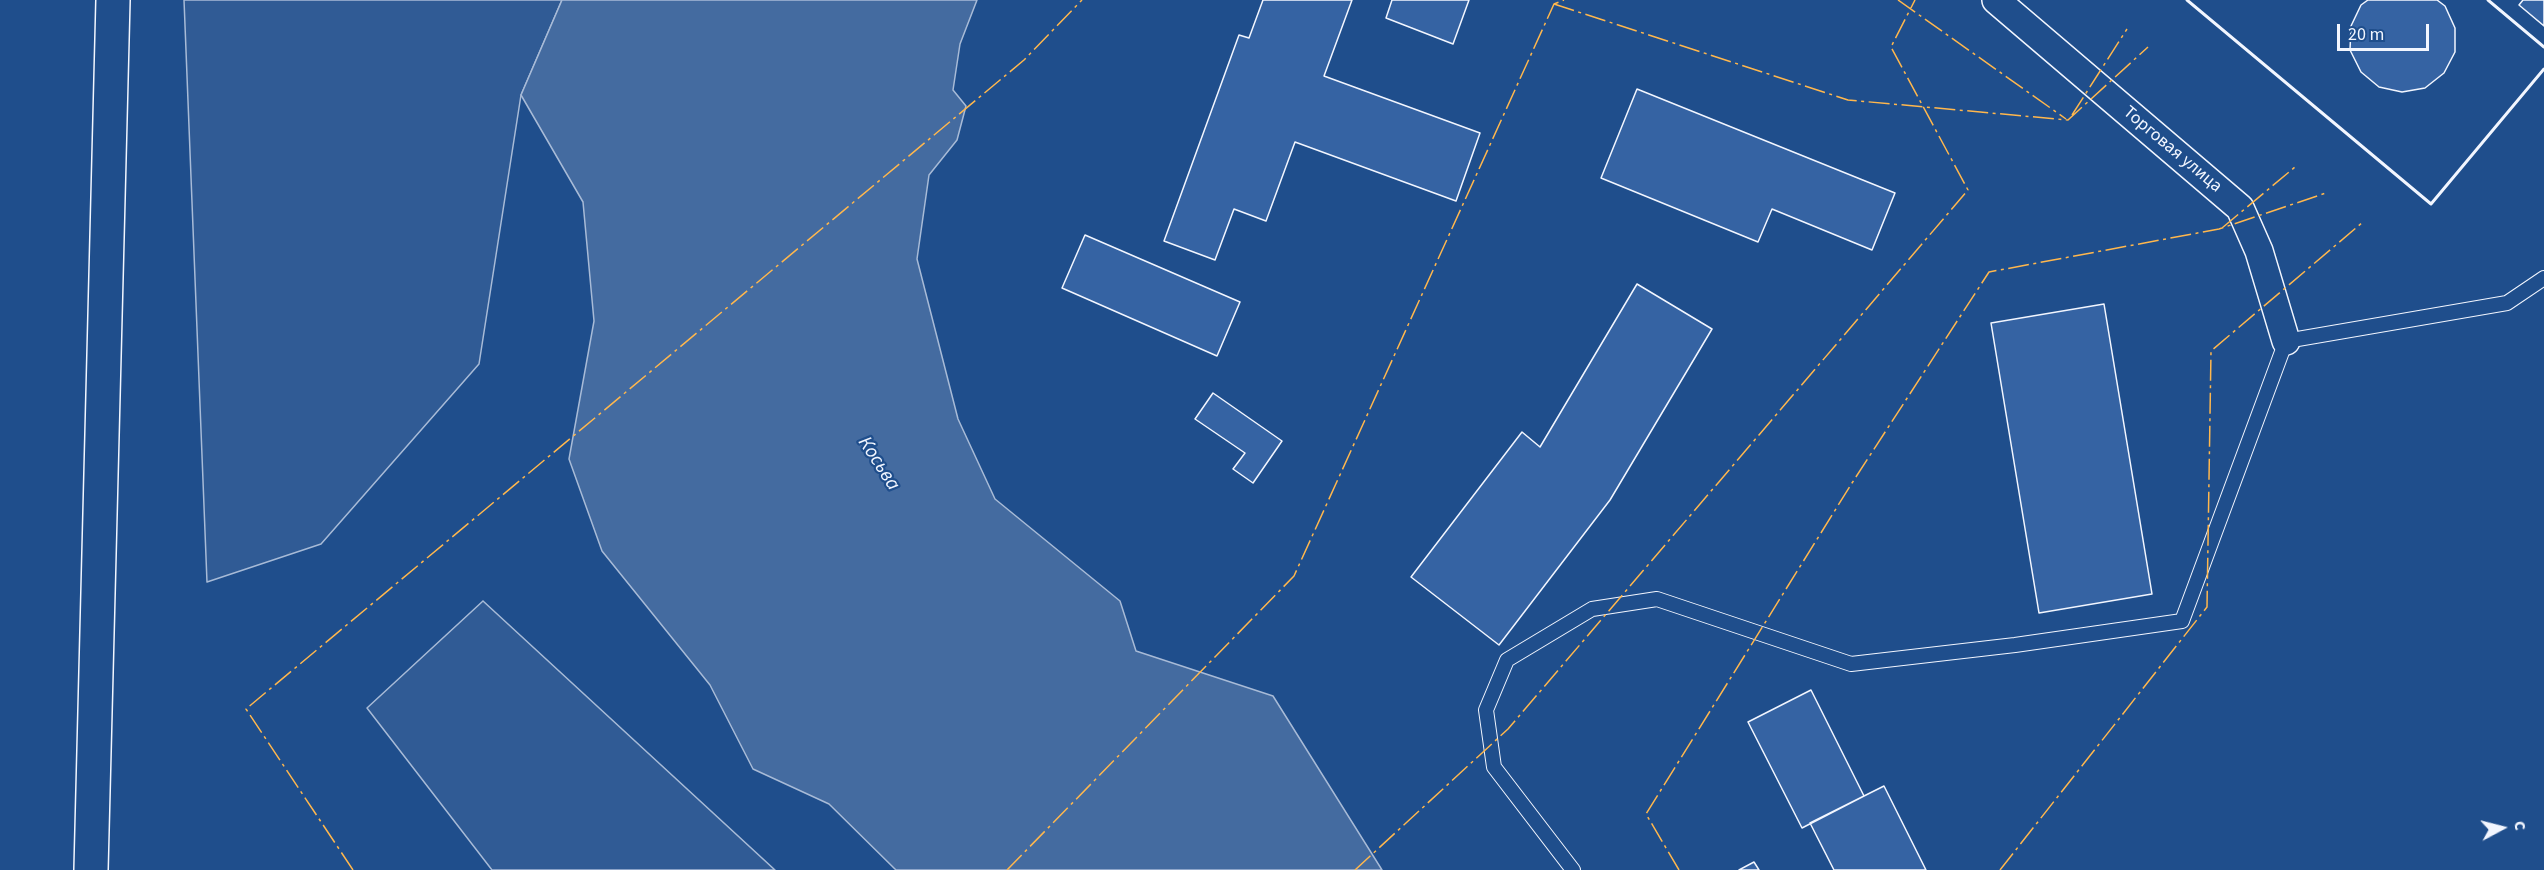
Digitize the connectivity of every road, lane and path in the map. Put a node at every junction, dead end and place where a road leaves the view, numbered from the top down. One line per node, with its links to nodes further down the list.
1 (113, 0): 5 (main road)
2 (1996, 0): 4 (street, Торговая улица)
3 (2544, 278): 4 (lane)
4 (2286, 341): 6 (lane)
5 (92, 870)
6 (1573, 870)

